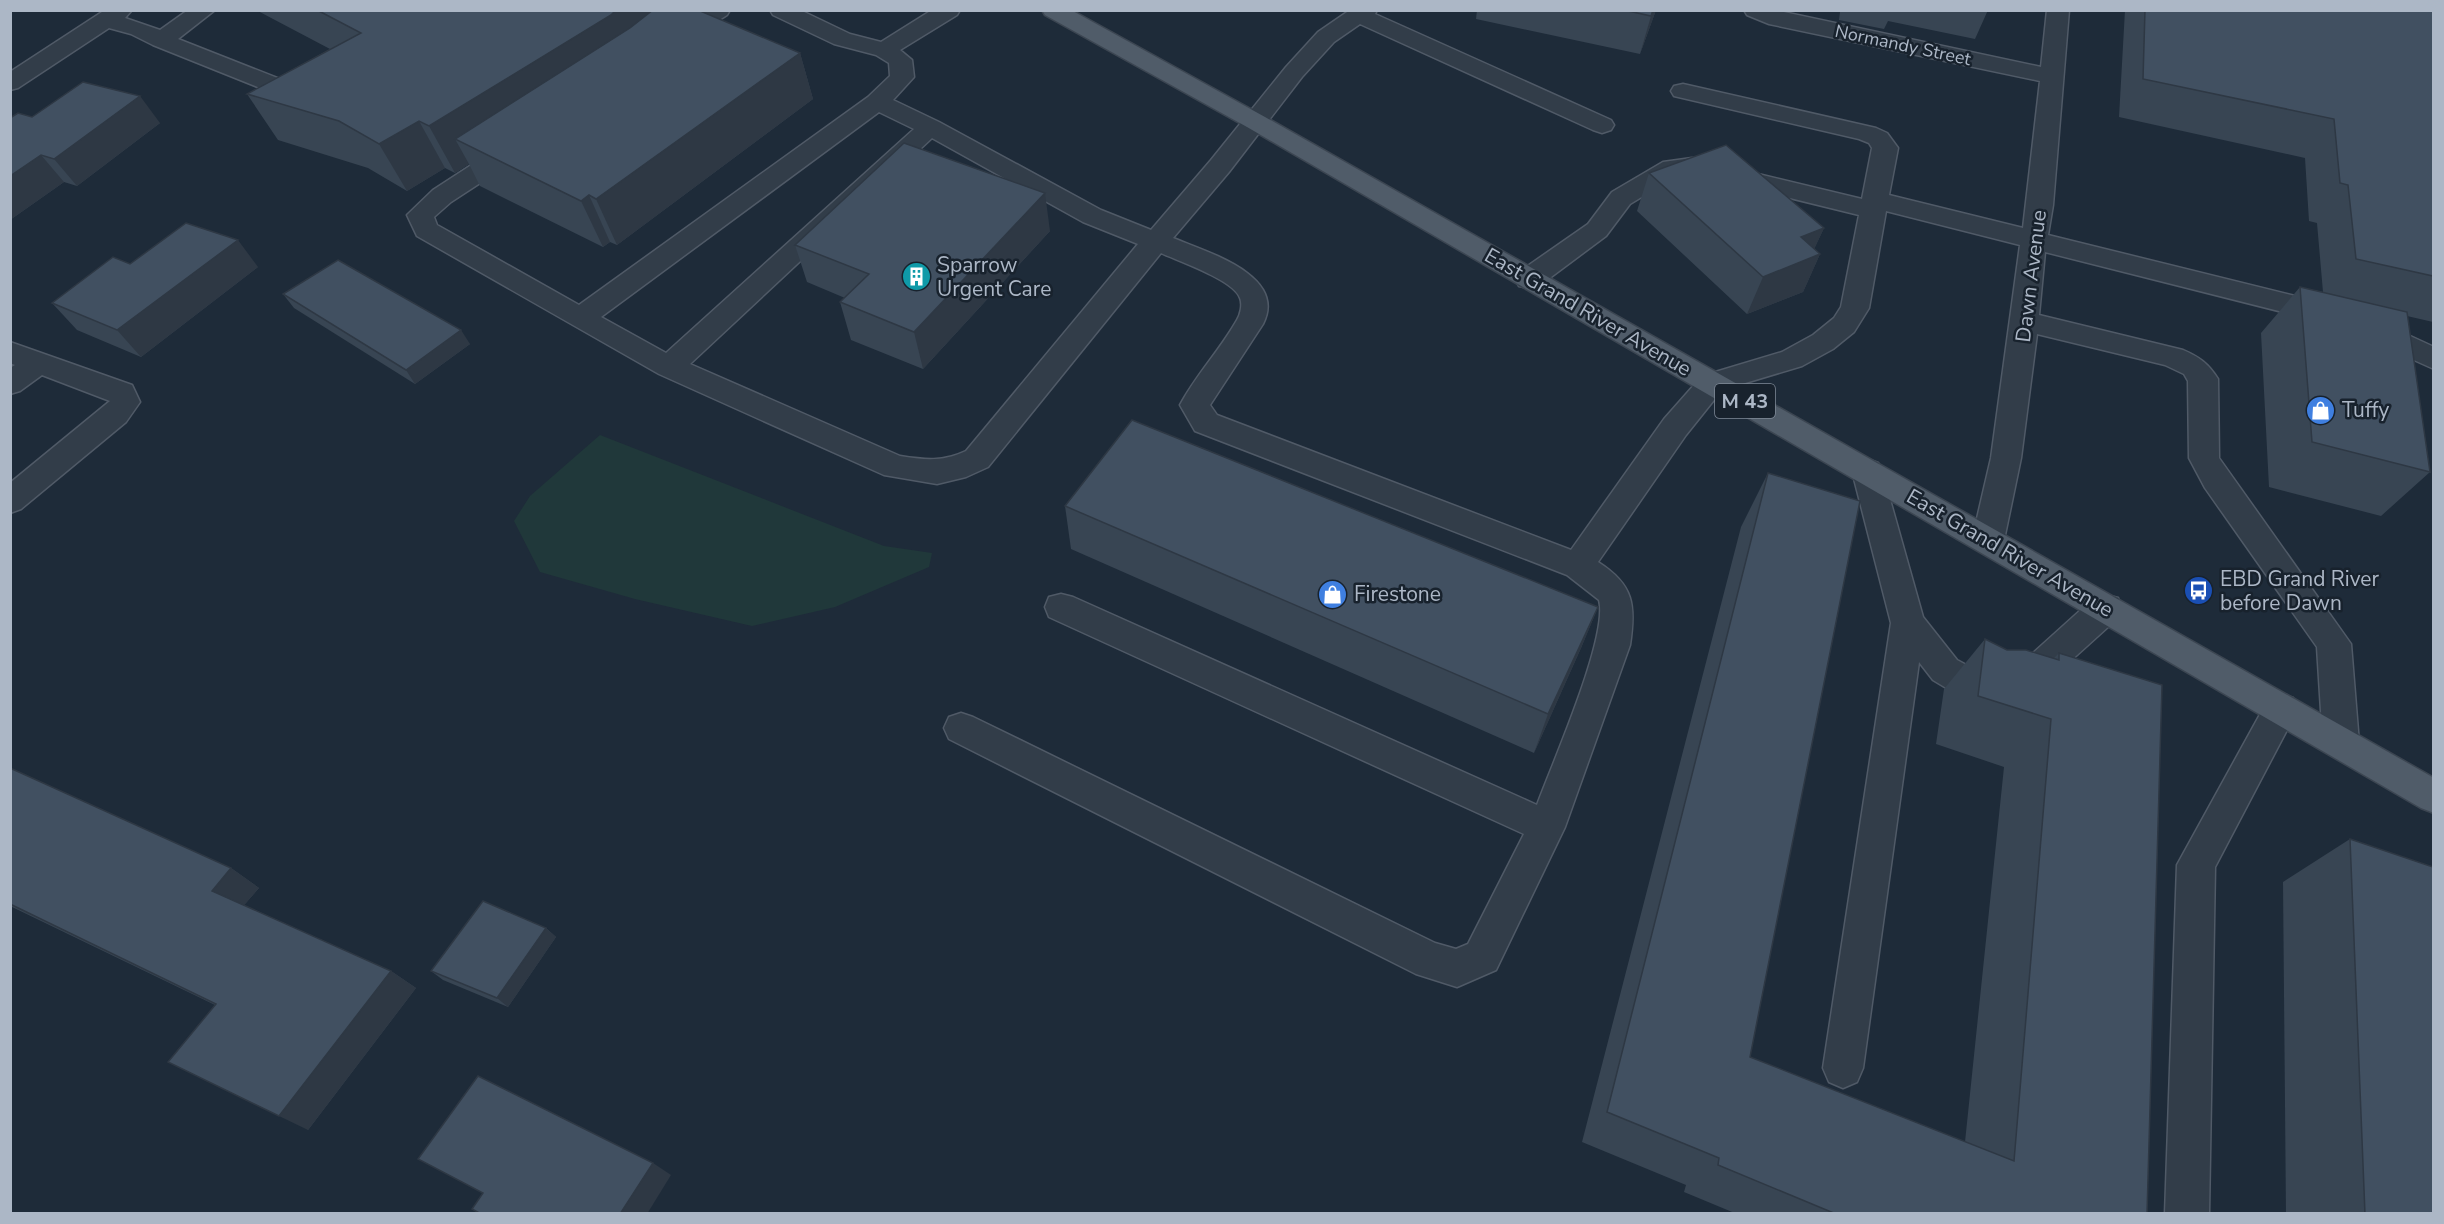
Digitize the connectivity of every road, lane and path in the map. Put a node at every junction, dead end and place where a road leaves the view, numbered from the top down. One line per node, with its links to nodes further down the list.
1 (204, 10): 10 (street)
2 (719, 10): 12 (street)
3 (781, 10): 11 (street)
4 (949, 10): 11 (street)
5 (1053, 10): 18 (main road, East Grand River Avenue / M 43)
6 (1755, 10): 13 (street, Normandy Street)
7 (2058, 10): 13 (street, Dawn Avenue)
8 (1362, 13): 18 (street); 19 (street)
9 (114, 15): 10 (street); 14 (street)
10 (161, 39): 17 (street)
11 (884, 50): 16 (street)
12 (654, 55)
13 (2052, 76): 23 (street, Dawn Avenue)
14 (10, 83)
15 (1683, 91): 22 (street)
16 (877, 102): 20 (street); 26 (street)
17 (321, 104)
18 (1256, 122): 24 (street); 25 (main road, East Grand River Avenue / M 43)
19 (1602, 125)
20 (930, 127): 24 (street); 31 (street)
21 (531, 138): 26 (street)
22 (1874, 205): 23 (street); 25 (street); 32 (street)
23 (2034, 240): 27 (street, Dawn Avenue); 29 (street)
24 (1156, 241): 31 (street); 37 (street)
25 (1529, 279): 32 (main road, East Grand River Avenue / M 43)
26 (580, 318): 31 (street)
27 (2025, 321): 36 (street, Dawn Avenue); 43 (street)
28 (10, 351): 30 (street)
29 (2433, 359)
30 (38, 363): 33 (street); 35 (street)
31 (669, 367)
32 (1712, 383): 34 (main road, East Grand River Avenue / M 43); 37 (street)
33 (10, 384)
34 (1867, 471): 36 (main road, East Grand River Avenue / M 43); 40 (street)
35 (10, 501)
36 (1988, 540): 39 (main road, East Grand River Avenue / M 43)
37 (1578, 566): 45 (street)
38 (1061, 607): 45 (street)
39 (2106, 608): 40 (street); 41 (main road, East Grand River Avenue / M 43)
40 (1908, 623): 46 (street)
41 (2281, 709): 43 (main road, East Grand River Avenue / M 43); 47 (street)
42 (961, 728): 45 (street)
43 (2341, 743): 44 (main road, East Grand River Avenue / M 43)
44 (2433, 797)
45 (1547, 827)
46 (1843, 1068)
47 (2187, 1214)

